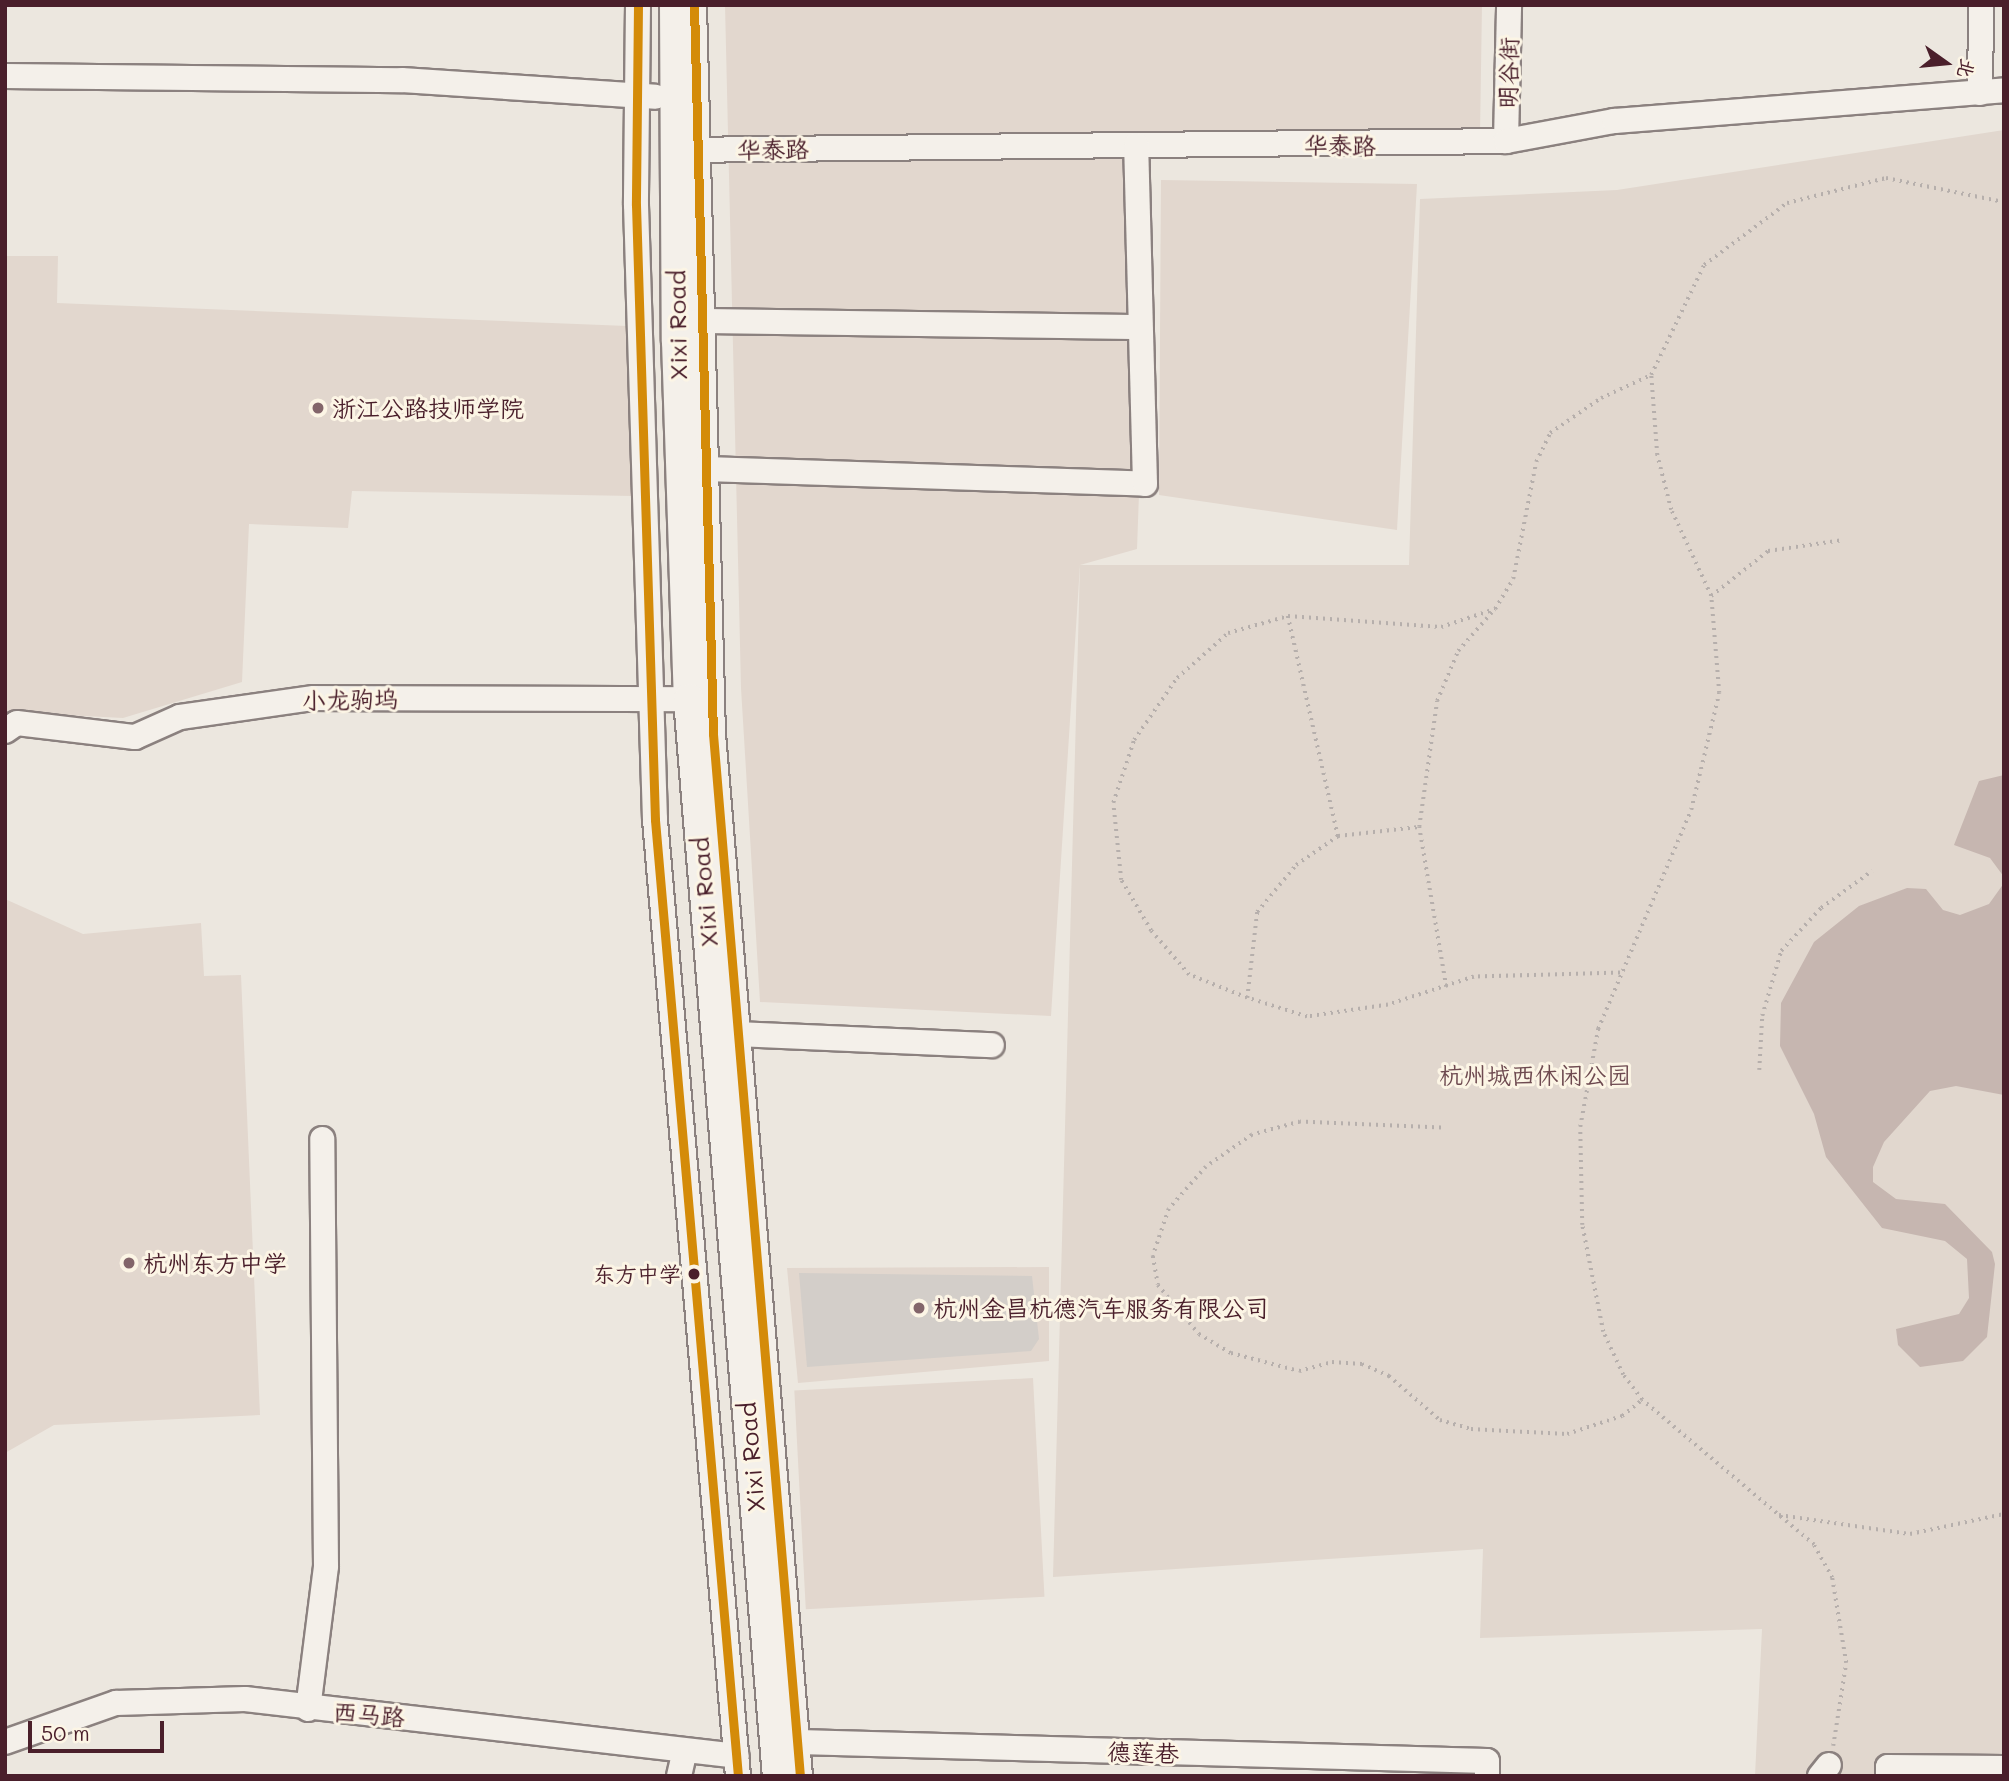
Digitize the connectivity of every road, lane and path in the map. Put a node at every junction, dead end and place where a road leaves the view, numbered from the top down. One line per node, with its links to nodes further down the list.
1 (638, 5): 9 (street, Xixi Road)
2 (655, 5): 9 (main road, Xixi Road)
3 (675, 5): 12 (main road, Xixi Road)
4 (694, 5): 12 (street, Xixi Road)
5 (1509, 5): 10 (street, 明谷街)
6 (1981, 5): 8 (street)
7 (5, 76): 9 (street)
8 (1992, 91): 10 (street, 华泰路)
9 (646, 96): 22 (main road, Xixi Road)
10 (1506, 141): 11 (street, 华泰路)
11 (1136, 145): 12 (street, 华泰路); 15 (street)
12 (685, 150): 14 (street, Xixi Road); 22 (main road, Xixi Road)
13 (2004, 201): 16 (path)
14 (700, 321): 15 (street); 17 (street, Xixi Road)
15 (1138, 327): 17 (street)
16 (1651, 375): 19 (path); 20 (path)
17 (703, 469): 30 (street, Xixi Road)
18 (1843, 540): 19 (path)
19 (1712, 596): 27 (path)
20 (1495, 609): 21 (path); 24 (path)
21 (1288, 616): 25 (path); 29 (path)
22 (670, 699): 23 (street, 小龙驹坞); 44 (main road, Xixi Road); 46 (main road, Xixi Road)
23 (9, 726)
24 (1419, 827): 25 (path); 28 (path)
25 (1338, 836): 29 (path)
26 (1872, 871): 32 (path)
27 (1620, 973): 28 (path); 35 (path)
28 (1446, 987): 29 (path)
29 (1247, 998)
30 (737, 1034): 31 (street); 40 (street, Xixi Road)
31 (992, 1045)
32 (1759, 1070)
33 (1441, 1128): 35 (path)
34 (322, 1139): 38 (street)
35 (1642, 1400): 36 (path)
36 (1776, 1514): 37 (path); 45 (path)
37 (2004, 1514)
38 (308, 1709): 39 (street, 西马路); 41 (street, 西马路)
39 (5, 1742)
40 (799, 1742): 42 (street, 德莲巷); 47 (street, Xixi Road)
41 (681, 1765): 44 (street, 西马路)
42 (1487, 1768)
43 (2004, 1768): 48 (street)
44 (744, 1769)
45 (1824, 1770)
46 (778, 1776)
47 (800, 1776)
48 (1888, 1776)

